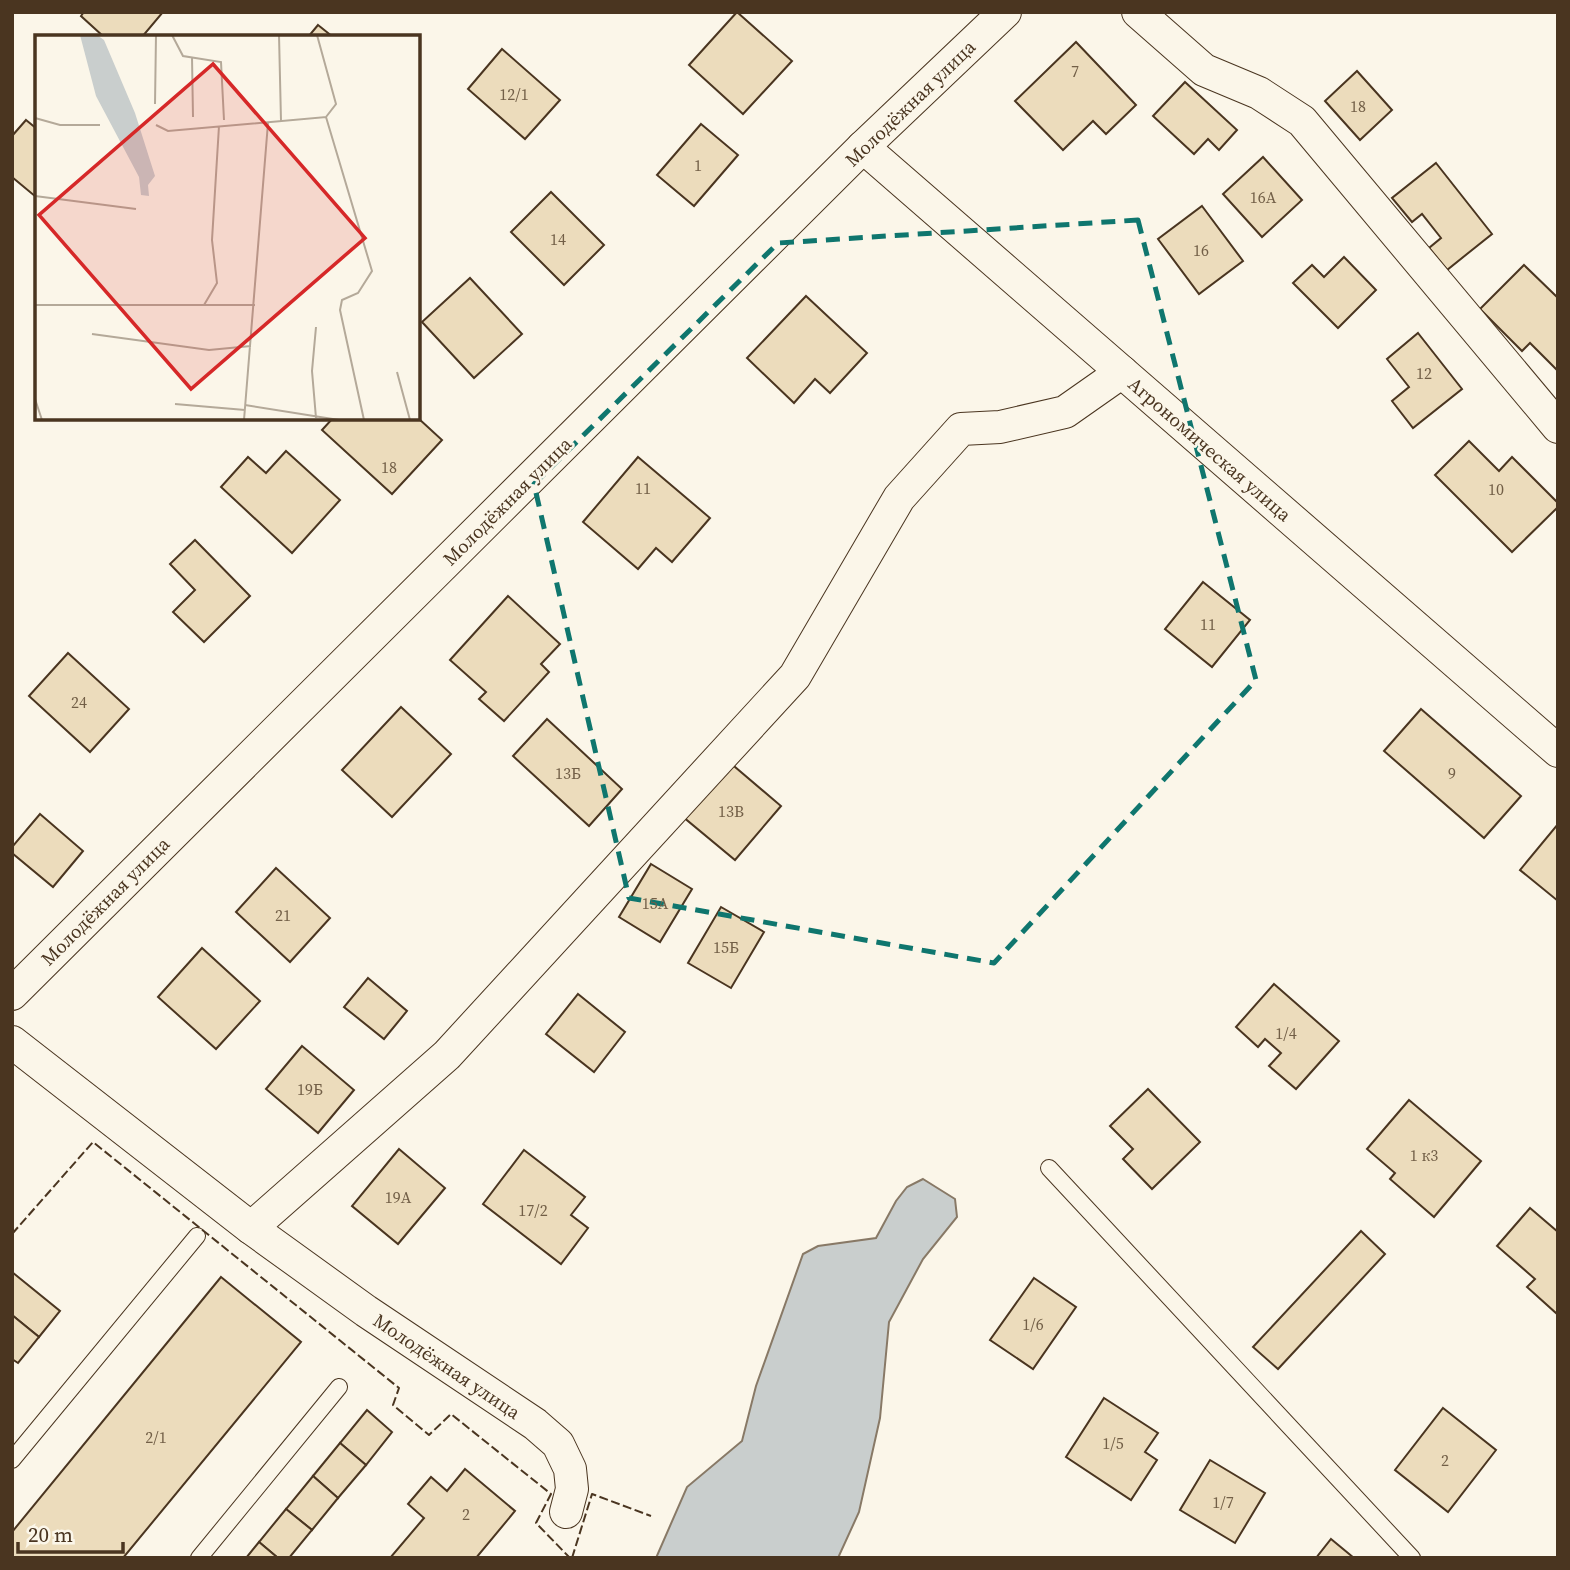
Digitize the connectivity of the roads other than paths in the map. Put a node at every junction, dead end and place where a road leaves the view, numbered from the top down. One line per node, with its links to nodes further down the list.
1 (1005, 12): 3 (street, Молодёжная улица)
2 (1138, 12): 5 (street)
3 (863, 147): 4 (street, Агрономическая улица); 7 (street, Молодёжная улица)
4 (1122, 372): 6 (street, Агрономическая улица); 10 (street)
5 (1558, 427)
6 (1558, 751)
7 (12, 994)
8 (12, 1042): 10 (street, Молодёжная улица)
9 (1049, 1168): 16 (lane)
10 (251, 1228): 14 (street, Молодёжная улица)
11 (197, 1236): 13 (lane)
12 (339, 1387): 15 (lane)
13 (12, 1460)
14 (566, 1512)
15 (199, 1558)
16 (1412, 1558)

